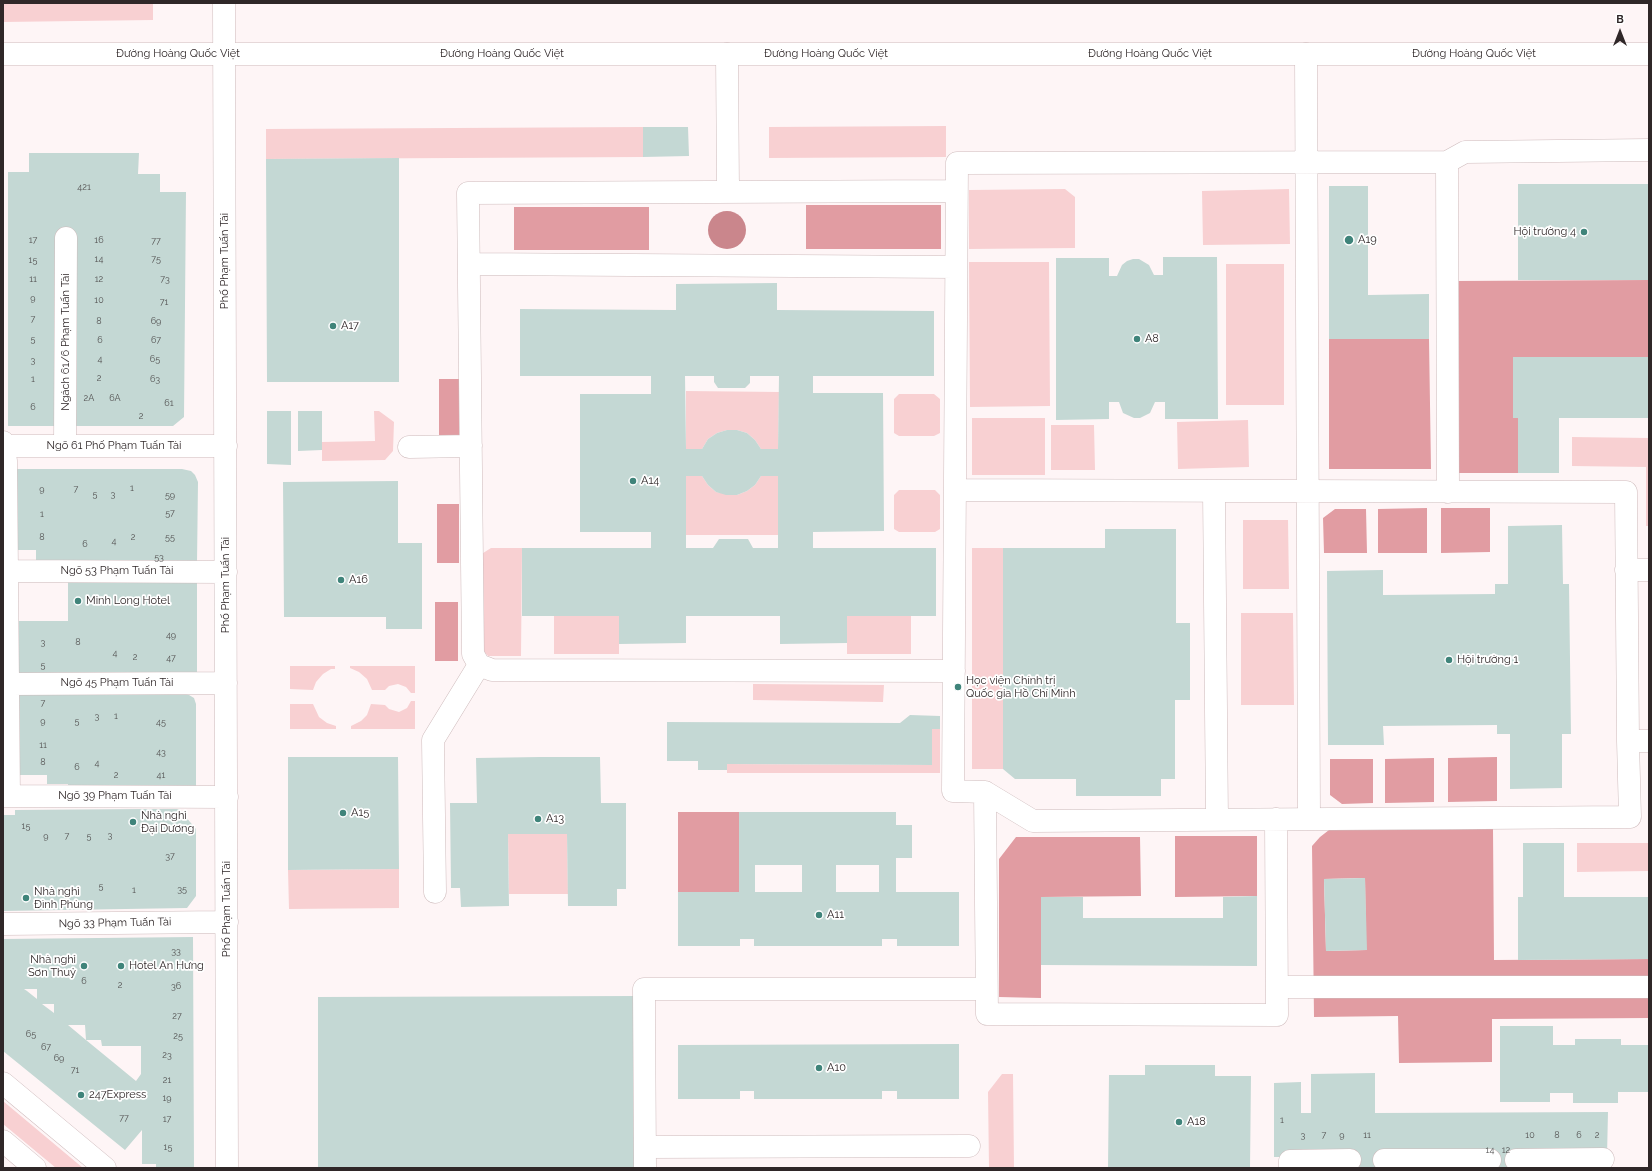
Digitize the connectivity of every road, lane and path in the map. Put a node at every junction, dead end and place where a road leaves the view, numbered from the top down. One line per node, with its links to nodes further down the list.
1 (224, 3): 3 (main road, Phố Phạm Tuấn Tài)
2 (3, 54): 3 (main road, Đường Hoàng Quốc Việt)
3 (225, 54): 4 (main road, Đường Hoàng Quốc Việt); 17 (main road, Phố Phạm Tuấn Tài)
4 (727, 54): 5 (main road, Đường Hoàng Quốc Việt); 11 (main road)
5 (1306, 54): 6 (main road, Đường Hoàng Quốc Việt); 8 (main road)
6 (1649, 54)
7 (1649, 150): 9 (main road)
8 (1307, 162): 9 (main road); 10 (main road); 22 (main road)
9 (1447, 162): 23 (main road)
10 (956, 191): 11 (main road); 14 (main road)
11 (728, 192): 13 (main road)
12 (66, 238): 16 (main road, Ngách 61/6 Phạm Tuấn Tài)
13 (469, 264): 14 (main road); 18 (main road)
14 (956, 267): 20 (main road)
15 (3, 445): 16 (main road, Ngõ 61 Phố Phạm Tuấn Tài); 26 (main road)
16 (65, 446): 17 (main road, Ngõ 61 Phố Phạm Tuấn Tài)
17 (226, 446): 27 (main road, Phố Phạm Tuấn Tài)
18 (471, 446): 19 (main road); 28 (main road)
19 (409, 447)
20 (955, 490): 21 (main road); 29 (main road)
21 (1214, 491): 22 (main road); 38 (main road)
22 (1308, 491): 23 (main road); 37 (main road)
23 (1448, 492): 24 (main road)
24 (1626, 570): 25 (main road); 32 (main road)
25 (1649, 570)
26 (7, 571): 27 (main road, Ngõ 53 Phạm Tuấn Tài); 31 (main road)
27 (226, 572): 30 (main road, Phố Phạm Tuấn Tài)
28 (479, 665): 29 (main road); 39 (main road)
29 (954, 671): 33 (main road)
30 (226, 683): 31 (main road, Ngõ 45 Phạm Tuấn Tài); 35 (main road, Phố Phạm Tuấn Tài)
31 (8, 684): 34 (main road)
32 (1638, 741): 37 (main road)
33 (985, 792): 38 (main road); 44 (main road)
34 (6, 796): 35 (main road, Ngõ 39 Phạm Tuấn Tài)
35 (226, 797): 40 (main road, Phố Phạm Tuấn Tài)
36 (1276, 819): 37 (main road); 38 (main road); 42 (main road)
37 (1309, 819)
38 (1217, 820)
39 (434, 892)
40 (226, 922): 41 (main road, Ngõ 33 Phạm Tuấn Tài); 57 (main road, Phố Phạm Tuấn Tài)
41 (3, 924)
42 (1277, 987): 43 (main road); 44 (main road)
43 (1649, 987)
44 (986, 989): 48 (main road)
45 (3, 1082): 56 (main road)
46 (3, 1141): 55 (main road)
47 (969, 1146): 48 (main road)
48 (645, 1147): 58 (main road)
49 (1603, 1159): 54 (main road)
50 (1350, 1160): 59 (main road)
51 (1384, 1160): 52 (main road)
52 (1490, 1160)
53 (1519, 1163): 54 (main road)
54 (1567, 1164)
55 (35, 1168)
56 (105, 1168)
57 (227, 1168)
58 (645, 1168)
59 (1290, 1168)

